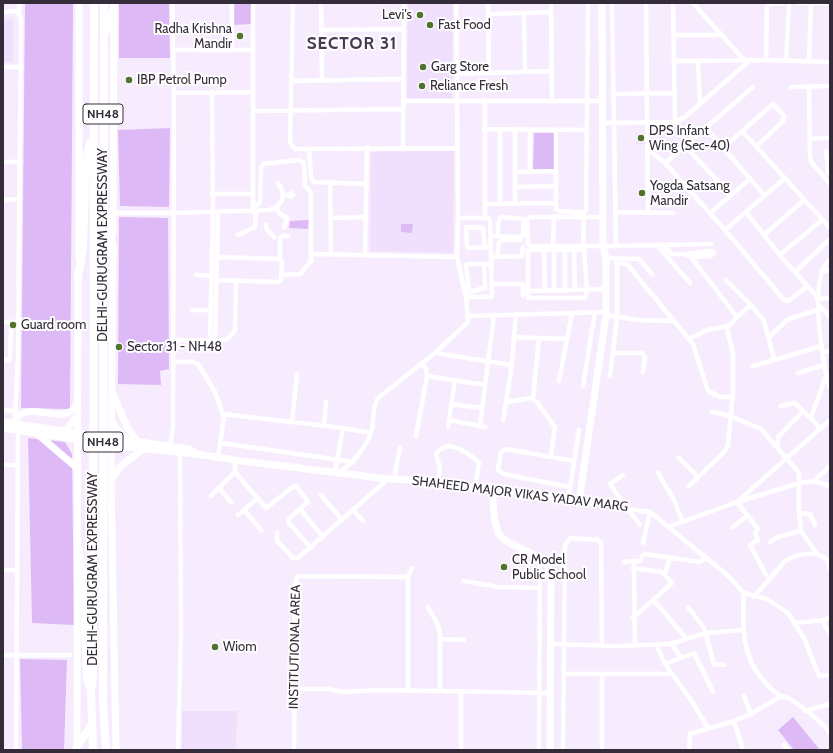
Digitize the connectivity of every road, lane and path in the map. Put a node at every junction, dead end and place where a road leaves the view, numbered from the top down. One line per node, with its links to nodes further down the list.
1 (19, 3): 30 (street)
2 (79, 3): 199 (main road)
3 (94, 3): 77 (highway, DELHI-GURUGRAM EXPRESSWAY / NH48)
4 (104, 3): 36 (highway, DELHI-GURUGRAM EXPRESSWAY / NH48)
5 (172, 3): 38 (street)
6 (232, 3): 37 (street)
7 (253, 3): 39 (street)
8 (293, 3): 55 (street)
9 (321, 3): 33 (street)
10 (404, 3): 32 (street)
11 (456, 3): 53 (street)
12 (488, 3): 31 (street)
13 (551, 3): 28 (street)
14 (588, 3): 69 (street)
15 (602, 3): 72 (main road)
16 (612, 3): 64 (street)
17 (646, 3): 65 (street)
18 (673, 3): 35 (street)
19 (693, 3): 34 (street)
20 (767, 3): 21 (street); 42 (street)
21 (784, 3)
22 (789, 3): 45 (street)
23 (799, 3): 24 (street)
24 (810, 3): 25 (street); 46 (street)
25 (830, 3)
26 (114, 5): 36 (highway); 139 (main road)
27 (3, 12): 30 (street)
28 (551, 12): 29 (street); 50 (street)
29 (524, 13): 31 (street); 51 (street)
30 (19, 14): 48 (street)
31 (489, 14): 52 (street)
32 (404, 29): 33 (street); 54 (street)
33 (321, 30): 56 (street)
34 (722, 35): 35 (street); 40 (street)
35 (674, 36): 43 (street)
36 (104, 40): 117 (highway, DELHI-GURUGRAM EXPRESSWAY / NH48)
37 (232, 49): 38 (street); 39 (street)
38 (173, 50): 63 (street)
39 (253, 50): 62 (street)
40 (744, 60): 41 (street); 44 (street)
41 (750, 60): 42 (street); 73 (street)
42 (766, 60): 45 (street)
43 (675, 61): 44 (street); 66 (street)
44 (698, 61): 73 (street)
45 (786, 61): 46 (street)
46 (809, 62): 47 (street)
47 (830, 62)
48 (21, 66): 49 (street); 102 (street)
49 (3, 67)
50 (552, 71): 51 (street); 71 (street)
51 (525, 72): 52 (street)
52 (490, 73): 53 (street)
53 (456, 74): 67 (street)
54 (403, 79): 56 (street); 70 (street)
55 (291, 81): 56 (street); 76 (street)
56 (322, 81)
57 (809, 86): 58 (street); 60 (street); 91 (street)
58 (830, 86)
59 (753, 87): 82 (street)
60 (791, 87)
61 (212, 92): 62 (street); 63 (street); 118 (street)
62 (253, 92): 75 (street)
63 (174, 93): 140 (street)
64 (614, 94): 65 (street); 80 (street)
65 (647, 94): 66 (street); 81 (street)
66 (674, 94): 78 (street)
67 (457, 100): 68 (street); 70 (street); 96 (street)
68 (485, 100): 71 (street); 83 (street)
69 (587, 100): 71 (street); 72 (street); 88 (street)
70 (403, 101): 74 (street)
71 (552, 101)
72 (602, 101): 79 (main road)
73 (700, 102): 78 (street)
74 (403, 110): 76 (street); 94 (street)
75 (253, 111): 76 (street); 119 (street)
76 (290, 111): 98 (street)
77 (94, 122): 199 (highway); 420 (highway, DELHI-GURUGRAM EXPRESSWAY / NH48)
78 (675, 122): 81 (street)
79 (602, 123): 80 (street); 145 (main road)
80 (615, 123): 81 (street); 136 (street)
81 (648, 123): 99 (street)
82 (706, 128): 92 (street); 97 (street)
83 (484, 129): 84 (street); 130 (street)
84 (500, 130): 85 (street); 127 (street)
85 (515, 130): 86 (street); 105 (street)
86 (530, 130): 87 (street); 106 (street)
87 (556, 130): 88 (street); 104 (street)
88 (586, 130): 129 (street)
89 (743, 132): 93 (street); 93 (street); 97 (street)
90 (830, 138): 91 (street)
91 (810, 139): 107 (street)
92 (685, 146): 103 (street); 122 (street)
93 (757, 146): 109 (street)
94 (403, 147): 95 (street); 96 (street)
95 (367, 148): 98 (street); 113 (street)
96 (457, 148): 148 (street)
97 (724, 148): 110 (street)
98 (309, 149): 111 (street)
99 (647, 149): 103 (street); 137 (street)
100 (826, 151): 108 (street)
101 (3, 162): 102 (street)
102 (21, 162): 124 (street)
103 (665, 163): 142 (street)
104 (556, 171): 106 (street); 115 (street)
105 (515, 172): 106 (street); 116 (street)
106 (530, 172)
107 (821, 173): 108 (street); 114 (street)
108 (829, 173)
109 (786, 178): 123 (street); 126 (street)
110 (750, 179): 122 (street); 123 (street)
111 (330, 182): 113 (street); 147 (street)
112 (278, 183): 120 (street)
113 (367, 184): 146 (street)
114 (830, 184)
115 (556, 186): 116 (street); 129 (street)
116 (515, 187): 128 (street)
117 (103, 189): 175 (highway); 440 (highway, DELHI-GURUGRAM EXPRESSWAY / NH48)
118 (212, 194): 119 (street); 133 (street)
119 (253, 194): 131 (street)
120 (284, 195): 121 (street); 132 (street)
121 (289, 195)
122 (731, 195): 142 (street)
123 (765, 196): 138 (street)
124 (20, 199): 125 (street); 231 (street)
125 (3, 200)
126 (804, 200): 150 (street); 156 (street)
127 (500, 203): 128 (street); 130 (street)
128 (515, 203): 129 (street)
129 (555, 203)
130 (485, 204): 149 (street)
131 (253, 206): 135 (street); 176 (street)
132 (277, 208): 135 (street); 152 (street)
133 (213, 212): 134 (street); 140 (street); 198 (street)
134 (218, 212): 135 (street); 181 (street)
135 (254, 212): 155 (street)
136 (616, 212): 137 (street); 167 (street)
137 (648, 212): 141 (street)
138 (746, 212): 154 (street); 156 (street)
139 (113, 213): 140 (street); 175 (main road)
140 (173, 213): 239 (street)
141 (673, 213)
142 (710, 213): 154 (street)
143 (554, 216): 144 (street); 171 (street); 171 (street)
144 (584, 216): 145 (street); 165 (street)
145 (603, 216): 166 (main road)
146 (366, 217): 147 (street); 179 (street)
147 (331, 218): 177 (street)
148 (458, 218): 149 (street); 182 (street)
149 (485, 218): 158 (street)
150 (822, 220): 153 (street); 180 (street)
151 (266, 226): 160 (street)
152 (284, 228)
153 (830, 228)
154 (725, 230): 205 (street)
155 (238, 235)
156 (764, 235): 180 (street)
157 (288, 236): 160 (street)
158 (491, 236): 159 (street); 169 (street)
159 (498, 236): 159 (street)
160 (277, 238): 187 (street)
161 (830, 239): 194 (street)
162 (520, 240): 184 (street)
163 (711, 244): 164 (street)
164 (660, 245): 167 (street); 178 (street); 203 (street)
165 (583, 246): 166 (street); 171 (street)
166 (604, 246): 167 (street); 186 (main road)
167 (616, 246)
168 (484, 247): 168 (street); 169 (street)
169 (491, 247): 183 (street)
170 (523, 247): 184 (street)
171 (554, 248): 172 (street); 173 (street); 210 (street)
172 (544, 250): 207 (street); 212 (street)
173 (565, 250): 174 (street); 211 (street)
174 (574, 250): 208 (street); 209 (street)
175 (113, 251): 265 (main road)
176 (311, 254): 177 (street); 195 (street)
177 (331, 254): 179 (street)
178 (685, 254): 185 (street); 185 (street)
179 (365, 255): 182 (street)
180 (780, 255): 194 (street)
181 (217, 257): 187 (street); 200 (street)
182 (457, 257): 213 (street)
183 (491, 257): 184 (street); 191 (street)
184 (497, 257)
185 (691, 257): 227 (street)
186 (606, 258): 188 (street); 206 (main road)
187 (280, 259): 195 (street)
188 (617, 260): 196 (street); 226 (street); 229 (street)
189 (830, 260): 193 (street)
190 (484, 264): 190 (street); 191 (street)
191 (492, 264): 204 (street)
192 (830, 270): 193 (street)
193 (821, 271): 215 (street)
194 (795, 272): 205 (street)
195 (282, 274): 202 (street)
196 (652, 274)
197 (196, 275): 198 (street)
198 (211, 276): 218 (street)
199 (78, 277): 270 (main road)
200 (216, 280): 202 (street); 240 (street)
201 (726, 280): 216 (street)
202 (236, 282): 240 (street)
203 (690, 283)
204 (493, 284): 212 (street); 213 (street)
205 (808, 286): 215 (street)
206 (606, 289): 209 (street); 222 (main road)
207 (545, 290): 210 (street); 212 (street)
208 (575, 290): 209 (street); 211 (street)
209 (587, 290): 212 (street)
210 (554, 291): 211 (street)
211 (565, 291)
212 (525, 293)
213 (466, 297): 225 (street)
214 (830, 298): 215 (street)
215 (817, 300): 219 (street); 228 (street)
216 (751, 305): 227 (street); 235 (street)
217 (192, 310): 218 (street)
218 (211, 310): 240 (street)
219 (818, 310): 235 (street); 241 (street)
220 (595, 312): 221 (street); 222 (street); 263 (street)
221 (572, 313): 223 (street); 237 (street)
222 (606, 313): 226 (street); 346 (main road)
223 (516, 314): 224 (street); 234 (street)
224 (494, 315): 225 (street); 248 (street)
225 (469, 316): 244 (street)
226 (617, 317): 229 (street); 245 (street)
227 (737, 317): 232 (street)
228 (830, 317)
229 (673, 321): 238 (street)
230 (3, 322): 231 (street)
231 (16, 322): 275 (street)
232 (728, 326): 238 (street); 266 (street)
233 (11, 329): 247 (street)
234 (514, 337): 236 (street); 251 (street)
235 (769, 337): 246 (street)
236 (539, 338): 237 (street); 267 (street)
237 (567, 339): 261 (street)
238 (689, 339): 266 (street)
239 (173, 340): 240 (street); 249 (street)
240 (212, 341)
241 (822, 346): 243 (street); 246 (street)
242 (830, 350): 243 (street)
243 (823, 352): 252 (street)
244 (435, 353): 248 (street); 250 (street)
245 (613, 353): 254 (street); 258 (street)
246 (774, 359): 253 (street)
247 (3, 360)
248 (488, 361): 251 (street); 262 (street)
249 (173, 362): 278 (street); 306 (street)
250 (422, 363): 257 (street); 297 (street)
251 (512, 365): 269 (street)
252 (824, 365): 255 (street); 259 (street)
253 (753, 366)
254 (643, 372)
255 (798, 373)
256 (296, 374): 287 (street)
257 (427, 376): 260 (street); 299 (street)
258 (610, 376)
259 (826, 376): 264 (street); 281 (street)
260 (455, 380): 262 (street); 271 (street)
261 (559, 381)
262 (485, 385): 273 (street)
263 (583, 386)
264 (830, 388)
265 (111, 391): 285 (main road); 302 (main road)
266 (733, 397): 280 (street)
267 (533, 398): 269 (street); 312 (street)
268 (326, 402): 289 (street)
269 (507, 402): 283 (street)
270 (78, 403): 279 (main road); 288 (main road)
271 (451, 404): 273 (street); 282 (street)
272 (781, 406): 276 (street)
273 (482, 408): 282 (street)
274 (3, 410): 275 (street)
275 (16, 411): 288 (street)
276 (803, 411): 281 (street); 305 (street)
277 (712, 412): 280 (street)
278 (223, 414): 287 (street); 303 (street)
279 (78, 415): 298 (main road); 300 (main road)
280 (730, 416): 305 (street); 329 (street)
281 (810, 417): 293 (street)
282 (449, 420): 290 (street)
283 (503, 420)
284 (830, 420): 293 (street)
285 (111, 421): 301 (main road); 304 (main road)
286 (3, 422): 288 (main road, SHAHEED MAJOR VIKAS YADAV MARG)
287 (292, 422): 289 (street)
288 (14, 423): 298 (main road, SHAHEED MAJOR VIKAS YADAV MARG)
289 (324, 426): 292 (street)
290 (448, 427)
291 (3, 428): 294 (main road, SHAHEED MAJOR VIKAS YADAV MARG)
292 (343, 428): 297 (street); 316 (street)
293 (820, 429): 314 (street)
294 (18, 430): 296 (main road, SHAHEED MAJOR VIKAS YADAV MARG); 322 (street)
295 (579, 430): 319 (street)
296 (35, 432): 298 (main road, SHAHEED MAJOR VIKAS YADAV MARG); 324 (main road)
297 (370, 433): 320 (street)
298 (64, 434): 300 (main road, SHAHEED MAJOR VIKAS YADAV MARG); 309 (main road)
299 (416, 436)
300 (78, 437): 301 (main road, SHAHEED MAJOR VIKAS YADAV MARG); 309 (main road)
301 (110, 441): 304 (main road, SHAHEED MAJOR VIKAS YADAV MARG); 315 (main road)
302 (138, 442): 304 (main road, SHAHEED MAJOR VIKAS YADAV MARG); 306 (main road, SHAHEED MAJOR VIKAS YADAV MARG)
303 (221, 442): 313 (street); 316 (street)
304 (125, 443): 308 (main road, SHAHEED MAJOR VIKAS YADAV MARG); 315 (main road)
305 (778, 446): 314 (street)
306 (170, 447): 311 (main road, SHAHEED MAJOR VIKAS YADAV MARG)
307 (400, 448): 330 (street)
308 (143, 449): 310 (main road, SHAHEED MAJOR VIKAS YADAV MARG); 331 (main road)
309 (77, 451): 324 (main road)
310 (180, 453): 311 (main road, SHAHEED MAJOR VIKAS YADAV MARG); 442 (street)
311 (197, 454): 313 (main road, SHAHEED MAJOR VIKAS YADAV MARG)
312 (551, 456): 319 (street); 337 (street)
313 (218, 457): 318 (main road, SHAHEED MAJOR VIKAS YADAV MARG)
314 (787, 457): 333 (street); 347 (street)
315 (111, 458): 331 (main road)
316 (337, 458): 320 (street); 326 (street)
317 (679, 458): 329 (street)
318 (235, 460): 325 (street); 326 (main road, SHAHEED MAJOR VIKAS YADAV MARG)
319 (574, 461): 337 (street)
320 (353, 462): 326 (street)
321 (3, 465): 322 (street)
322 (18, 465): 382 (street)
323 (830, 466): 332 (street)
324 (77, 468): 370 (main road)
325 (234, 472): 338 (street); 343 (street)
326 (337, 472): 330 (main road, SHAHEED MAJOR VIKAS YADAV MARG)
327 (658, 473): 357 (street)
328 (623, 475): 349 (street)
329 (698, 477): 335 (street)
330 (391, 479): 334 (main road, SHAHEED MAJOR VIKAS YADAV MARG); 351 (street)
331 (111, 480): 441 (main road)
332 (814, 481): 333 (street); 336 (street)
333 (800, 483): 347 (street); 353 (street)
334 (438, 484): 339 (main road, SHAHEED MAJOR VIKAS YADAV MARG); 339 (street)
335 (689, 486)
336 (830, 486)
337 (570, 487): 344 (street)
338 (218, 488): 342 (street); 345 (street)
339 (475, 489): 340 (main road, SHAHEED MAJOR VIKAS YADAV MARG)
340 (492, 492): 344 (main road, SHAHEED MAJOR VIKAS YADAV MARG); 374 (main road)
341 (321, 495): 356 (street)
342 (211, 496)
343 (258, 498): 348 (street); 350 (street)
344 (568, 501): 346 (main road, SHAHEED MAJOR VIKAS YADAV MARG)
345 (231, 502)
346 (579, 502): 349 (street, SHAHEED MAJOR VIKAS YADAV MARG)
347 (737, 502): 355 (street); 357 (street)
348 (300, 509): 366 (street); 369 (street)
349 (628, 509): 352 (street, SHAHEED MAJOR VIKAS YADAV MARG); 359 (street)
350 (244, 510): 354 (street); 363 (street)
351 (354, 510): 356 (street); 358 (street)
352 (650, 512): 361 (street); 368 (street)
353 (799, 513): 360 (street); 364 (street)
354 (238, 515)
355 (748, 515): 362 (street); 384 (street)
356 (342, 520): 366 (street)
357 (682, 520): 361 (street)
358 (363, 521)
359 (640, 525)
360 (815, 525)
361 (668, 527): 373 (street)
362 (733, 527)
363 (261, 530)
364 (801, 532): 367 (street); 371 (street)
365 (277, 533): 369 (street)
366 (323, 537): 369 (street)
367 (770, 542)
368 (643, 543)
369 (311, 548)
370 (78, 550): 420 (highway); 437 (main road)
371 (818, 555): 376 (street); 389 (street)
372 (670, 558): 373 (street); 375 (street); 383 (street)
373 (706, 558): 388 (street)
374 (540, 559): 387 (street); 403 (main road)
375 (634, 561): 377 (street); 379 (street)
376 (829, 561): 380 (street)
377 (624, 562)
378 (412, 568): 385 (street)
379 (634, 568): 383 (street); 394 (street)
380 (830, 569)
381 (3, 570): 382 (street)
382 (17, 570): 411 (street)
383 (665, 574): 390 (street)
384 (766, 575)
385 (408, 577): 419 (street, INSTITUTIONAL AREA); 421 (street)
386 (464, 581): 387 (street)
387 (539, 588): 425 (street)
388 (744, 594): 389 (street); 397 (street)
389 (754, 597): 396 (street)
390 (654, 601): 394 (street); 400 (street)
391 (428, 607): 401 (street)
392 (688, 607): 398 (street)
393 (830, 617): 395 (street)
394 (633, 618): 408 (street)
395 (824, 620): 396 (street); 399 (street)
396 (795, 623): 418 (street)
397 (743, 630): 398 (street); 428 (street)
398 (706, 633): 400 (street); 414 (street)
399 (830, 634)
400 (687, 638): 406 (street)
401 (440, 639): 402 (street); 422 (street)
402 (464, 640)
403 (551, 644): 404 (street); 426 (main road)
404 (564, 644): 407 (street); 407 (street); 415 (street)
405 (656, 644): 406 (street); 408 (street); 413 (street)
406 (672, 644): 412 (street)
407 (602, 646): 408 (street)
408 (635, 646)
409 (3, 655): 411 (street)
410 (70, 655): 411 (street)
411 (17, 656): 438 (street)
412 (681, 658): 413 (street); 424 (street)
413 (665, 664): 416 (street)
414 (724, 665)
415 (565, 674): 417 (street); 447 (street)
416 (672, 674): 417 (street); 434 (street)
417 (602, 675): 448 (street)
418 (830, 675)
419 (294, 689): 421 (street); 443 (street, INSTITUTIONAL AREA)
420 (91, 690): 433 (highway, DELHI-GURUGRAM EXPRESSWAY / NH48)
421 (408, 690): 422 (street)
422 (440, 691): 423 (street)
423 (461, 692): 425 (street); 444 (street)
424 (713, 692)
425 (539, 693): 426 (street); 445 (street)
426 (550, 693): 446 (main road)
427 (744, 696): 431 (street)
428 (781, 696): 430 (street); 431 (street)
429 (830, 704): 430 (street)
430 (805, 711): 435 (street)
431 (751, 714): 432 (street)
432 (734, 721): 434 (street); 450 (street)
433 (92, 724): 437 (highway); 439 (highway, DELHI-GURUGRAM EXPRESSWAY / NH48)
434 (708, 728): 449 (street)
435 (830, 733)
436 (784, 745): 451 (street)
437 (77, 749)
438 (16, 750)
439 (92, 750)
440 (106, 750)
441 (116, 750)
442 (178, 750)
443 (294, 750)
444 (461, 750)
445 (539, 750)
446 (550, 750)
447 (563, 750)
448 (602, 750)
449 (689, 750)
450 (743, 750)
451 (788, 750)

